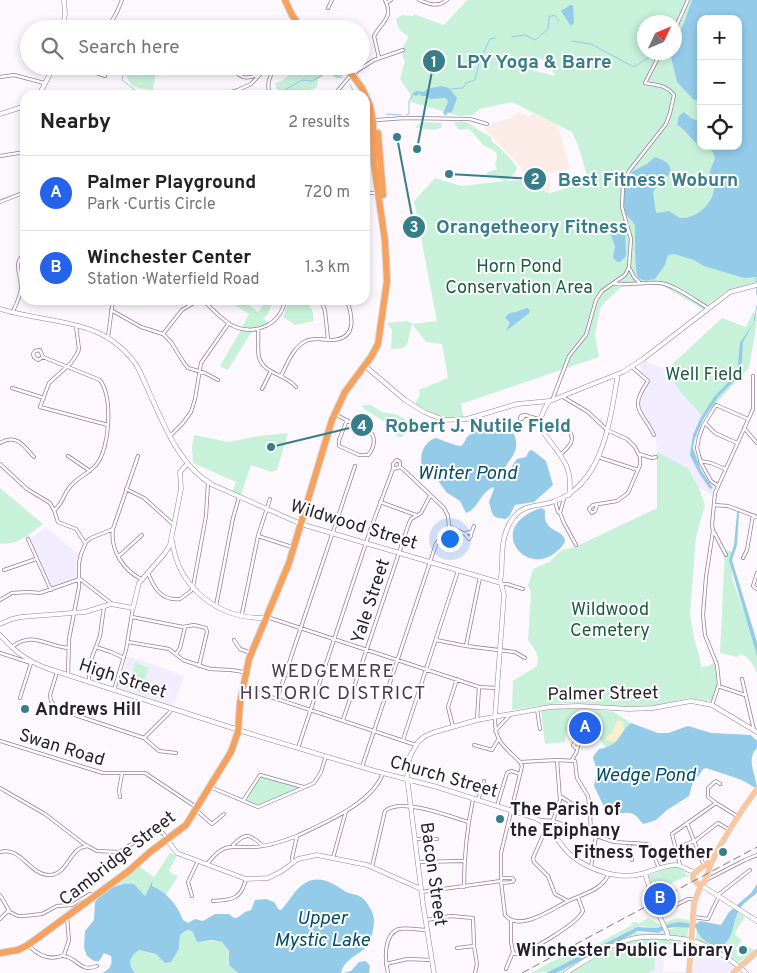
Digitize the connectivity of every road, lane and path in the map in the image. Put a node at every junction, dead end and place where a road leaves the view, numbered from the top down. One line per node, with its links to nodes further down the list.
1 (64, 0): 13 (street)
2 (122, 0): 14 (street)
3 (285, 0): 15 (highway)
4 (332, 0): 11 (street)
5 (391, 0): 9 (street)
6 (419, 0): 10 (street)
7 (447, 0): 10 (street)
8 (688, 0): 12 (street)
9 (385, 1): 17 (street)
10 (430, 2)
11 (328, 8)
12 (681, 15)
13 (63, 20)
14 (112, 20)
15 (295, 20)
16 (403, 50): 17 (street)
17 (379, 58): 19 (street)
18 (657, 60): 55 (street)
19 (370, 64)
20 (49, 75): 32 (street)
21 (101, 75): 29 (street)
22 (238, 75): 23 (street)
23 (258, 75): 35 (street)
24 (272, 75): 36 (street)
25 (346, 75): 31 (street)
26 (352, 75): 31 (street)
27 (354, 75): 33 (highway)
28 (354, 75): 38 (highway)
29 (105, 76)
30 (0, 77): 32 (street)
31 (345, 82): 33 (street); 37 (street)
32 (45, 83): 34 (street)
33 (362, 88)
34 (42, 90)
35 (239, 90)
36 (269, 90)
37 (338, 90)
38 (365, 90)
39 (370, 97): 43 (highway)
40 (20, 108): 42 (street)
41 (370, 109): 45 (highway)
42 (0, 114)
43 (377, 120): 44 (street); 45 (highway)
44 (487, 124)
45 (376, 147): 48 (highway)
46 (20, 153): 47 (street)
47 (0, 156)
48 (378, 181): 50 (highway, Cambridge Street); 53 (highway, Cambridge Street)
49 (370, 193): 50 (street)
50 (375, 193): 53 (highway, Cambridge Street)
51 (20, 194): 52 (street)
52 (0, 202)
53 (384, 216): 79 (highway, Cambridge Street)
54 (20, 260): 56 (street)
55 (629, 267): 57 (street); 58 (street)
56 (20, 276)
57 (640, 282): 58 (street); 67 (street)
58 (614, 283): 92 (street)
59 (757, 285): 67 (street)
60 (20, 295): 70 (street)
61 (112, 305): 69 (street)
62 (192, 305): 74 (street)
63 (207, 305): 71 (street)
64 (284, 305): 73 (street)
65 (323, 305): 76 (street)
66 (349, 305): 76 (street)
67 (708, 308): 80 (street)
68 (0, 309): 70 (street)
69 (111, 310): 74 (street); 75 (street)
70 (12, 312): 72 (street)
71 (229, 323): 73 (street); 81 (street)
72 (76, 326): 75 (street); 78 (street)
73 (258, 328): 82 (street)
74 (163, 334): 81 (street)
75 (108, 337): 106 (street, Wildwood Street)
76 (328, 339): 84 (street)
77 (43, 357): 78 (street)
78 (68, 366): 91 (street); 101 (street)
79 (364, 366): 92 (street); 95 (highway, Cambridge Street)
80 (632, 367): 83 (street); 105 (street)
81 (199, 371): 86 (street); 106 (street)
82 (271, 371): 84 (street); 89 (street)
83 (618, 374): 90 (street); 104 (street)
84 (281, 376): 87 (street)
85 (753, 376): 93 (street)
86 (218, 380)
87 (296, 387)
88 (12, 388): 91 (street)
89 (262, 389)
90 (562, 396): 92 (street); 104 (street)
91 (44, 398): 101 (street)
92 (551, 400): 99 (street)
93 (754, 405): 94 (street); 97 (street)
94 (757, 408)
95 (334, 414): 98 (street); 144 (highway, Cambridge Street)
96 (525, 415): 99 (street)
97 (748, 419): 100 (street); 102 (street)
98 (347, 420): 98 (street)
99 (540, 420): 111 (street)
100 (705, 423): 108 (street); 117 (street)
101 (108, 425): 125 (street)
102 (744, 428): 108 (street); 109 (street)
103 (568, 429): 111 (street)
104 (607, 430): 110 (street); 115 (street)
105 (654, 435)
106 (170, 436): 118 (street, Wildwood Street)
107 (0, 443): 114 (street)
108 (737, 443): 124 (street)
109 (757, 443)
110 (639, 454): 116 (street); 123 (street)
111 (560, 455): 130 (street)
112 (68, 456): 125 (street)
113 (138, 456): 128 (street)
114 (34, 457)
115 (598, 457): 123 (street); 130 (street)
116 (656, 457)
117 (700, 461): 124 (street); 127 (street)
118 (188, 463): 126 (street, Wildwood Street); 145 (street)
119 (0, 464): 139 (street)
120 (355, 466): 150 (street)
121 (399, 467): 122 (street); 122 (street); 129 (street)
122 (392, 469): 135 (street)
123 (638, 470): 136 (street)
124 (725, 470): 127 (street)
125 (90, 471): 139 (street)
126 (208, 483): 131 (street, Wildwood Street); 173 (street)
127 (718, 485): 137 (street)
128 (126, 489): 145 (street); 148 (street)
129 (430, 495): 142 (street, Yale Street); 146 (street)
130 (569, 495): 132 (street)
131 (239, 497): 138 (street, Wildwood Street); 180 (street)
132 (564, 498): 134 (street); 140 (street)
133 (270, 499): 138 (street)
134 (555, 501): 140 (street); 172 (street)
135 (380, 502): 142 (street); 156 (street)
136 (596, 505)
137 (714, 505): 141 (street); 149 (street)
138 (266, 509): 144 (street, Wildwood Street); 152 (street)
139 (54, 510): 155 (street)
140 (560, 513): 157 (street)
141 (753, 515): 143 (street); 162 (street)
142 (417, 516): 159 (street, Yale Street)
143 (757, 517)
144 (301, 524): 150 (street, Wildwood Street); 158 (highway, Cambridge Street)
145 (174, 525): 153 (street)
146 (449, 526): 147 (street); 164 (street)
147 (474, 526)
148 (113, 529): 155 (street); 161 (street)
149 (713, 531): 160 (street); 215 (street)
150 (333, 533): 156 (street, Wildwood Street); 188 (street)
151 (142, 534): 161 (street)
152 (258, 536): 158 (street); 183 (street)
153 (172, 538): 167 (street); 173 (street)
154 (28, 539): 163 (street)
155 (85, 543): 171 (street)
156 (366, 543): 159 (street, Wildwood Street); 190 (street)
157 (576, 545)
158 (294, 548): 185 (highway, Cambridge Street)
159 (399, 553): 164 (street, Wildwood Street); 198 (street, Yale Street)
160 (726, 555)
161 (119, 556): 170 (street)
162 (743, 558)
163 (36, 560): 165 (street); 176 (street)
164 (430, 562): 166 (street, Wildwood Street); 205 (street)
165 (4, 570)
166 (459, 570): 169 (street, Wildwood Street); 192 (street)
167 (148, 571): 170 (street); 173 (street)
168 (757, 573): 175 (street)
169 (480, 576): 172 (street, Wildwood Street); 194 (street)
170 (141, 579): 181 (street)
171 (80, 580): 176 (street); 178 (street); 182 (street)
172 (500, 584): 174 (street); 199 (street)
173 (193, 587): 180 (street)
174 (523, 589)
175 (757, 589)
176 (51, 590): 177 (street)
177 (0, 600)
178 (111, 604): 179 (street); 181 (street)
179 (104, 607): 182 (street); 196 (street)
180 (216, 607): 183 (street)
181 (133, 608): 184 (street)
182 (75, 613): 186 (street); 197 (street)
183 (242, 614): 185 (street)
184 (132, 617): 187 (street); 193 (street)
185 (265, 618): 188 (street); 201 (highway, Cambridge Street)
186 (0, 624)
187 (185, 627): 202 (street); 207 (street)
188 (301, 628): 190 (street); 222 (street)
189 (0, 635): 195 (street)
190 (335, 638): 198 (street); 226 (street)
191 (234, 640): 201 (street)
192 (436, 640): 194 (street); 208 (street)
193 (128, 642): 202 (street); 203 (street)
194 (466, 646): 199 (street)
195 (12, 647): 197 (street); 206 (street)
196 (96, 647): 203 (street); 214 (street)
197 (69, 648): 211 (street)
198 (367, 650): 205 (street); 230 (street, Yale Street)
199 (500, 651): 204 (street); 218 (street)
200 (0, 653): 206 (street, High Street)
201 (251, 653): 210 (highway, Cambridge Street)
202 (176, 654): 207 (street)
203 (124, 658): 219 (street)
204 (525, 658)
205 (397, 660): 208 (street); 236 (street)
206 (31, 662): 209 (street, High Street); 221 (street)
207 (199, 666): 210 (street)
208 (426, 670): 212 (street); 240 (street)
209 (57, 672): 211 (street, High Street); 239 (street)
210 (246, 672): 217 (highway, Cambridge Street)
211 (68, 675): 214 (street, High Street)
212 (457, 679): 216 (street); 233 (street)
213 (742, 679): 220 (street)
214 (89, 682): 219 (street, High Street)
215 (718, 686): 220 (street); 223 (street)
216 (479, 687): 218 (street); 231 (street)
217 (243, 688): 222 (street); 234 (highway, Cambridge Street)
218 (498, 688): 228 (street)
219 (114, 690): 224 (street, High Street)
220 (745, 696): 238 (street)
221 (20, 698)
222 (277, 699): 226 (street)
223 (712, 705): 225 (street, Palmer Street); 238 (street)
224 (172, 708): 234 (street, High Street); 239 (street)
225 (537, 709): 227 (street, Palmer Street); 235 (street)
226 (311, 710): 230 (street); 245 (street)
227 (511, 714): 228 (street, Palmer Street); 237 (street)
228 (495, 716): 229 (street, Palmer Street); 232 (street)
229 (486, 718): 231 (street, Palmer Street); 232 (street)
230 (344, 720): 236 (street)
231 (477, 720): 233 (street, Palmer Street)
232 (495, 725): 237 (street)
233 (453, 727): 243 (street, Palmer Street)
234 (238, 729): 245 (street, Church Street); 259 (highway, Cambridge Street)
235 (540, 729)
236 (374, 731): 240 (street); 252 (street)
237 (495, 731): 241 (street)
238 (756, 731)
239 (144, 738): 247 (street)
240 (403, 740): 243 (street)
241 (498, 740): 244 (street); 251 (street)
242 (0, 741): 254 (street, Swan Road)
243 (416, 745): 256 (street, Bacon Street)
244 (474, 745)
245 (298, 748): 248 (street, Church Street)
246 (576, 748): 250 (street)
247 (176, 753)
248 (326, 756): 252 (street, Church Street); 261 (street)
249 (557, 760): 250 (street); 251 (street); 263 (street)
250 (573, 760): 274 (street)
251 (521, 762): 255 (street)
252 (362, 767): 253 (street, Church Street)
253 (383, 773): 256 (street, Church Street); 272 (street)
254 (122, 774): 264 (street); 271 (street, Swan Road)
255 (520, 774): 270 (street); 273 (street)
256 (407, 779): 265 (street, Church Street); 269 (street, Bacon Street)
257 (484, 781): 266 (street)
258 (720, 784): 268 (street)
259 (210, 787): 267 (street); 271 (highway, Cambridge Street)
260 (0, 788): 291 (street)
261 (304, 788): 267 (street); 267 (street)
262 (757, 789): 276 (main road)
263 (560, 796): 274 (street); 278 (street)
264 (120, 798)
265 (473, 798): 266 (street, Church Street); 279 (street)
266 (478, 800): 270 (street, Church Street)
267 (244, 801)
268 (716, 803): 276 (street); 280 (street)
269 (410, 806): 279 (street); 286 (street, Bacon Street); 306 (street)
270 (497, 806): 273 (street, Church Street)
271 (197, 809): 275 (street, Swan Road); 288 (highway, Cambridge Street)
272 (347, 810): 284 (street); 297 (street)
273 (511, 810): 277 (street, Church Street); 316 (street)
274 (590, 811): 283 (street)
275 (224, 814)
276 (737, 816): 282 (main road)
277 (539, 820): 278 (street); 281 (street, Church Street)
278 (553, 821): 281 (street); 283 (street)
279 (468, 822): 301 (street)
280 (687, 823): 289 (street); 294 (street)
281 (549, 829): 307 (street, Church Street); 327 (street)
282 (728, 830): 289 (street); 299 (main road)
283 (591, 834): 285 (street)
284 (297, 836): 293 (street); 302 (street)
285 (596, 836): 290 (street); 307 (street)
286 (415, 839): 287 (street); 303 (street, Bacon Street)
287 (437, 839)
288 (167, 840): 291 (street); 300 (street); 321 (highway, Cambridge Street)
289 (694, 841): 294 (street); 309 (street)
290 (629, 843): 298 (street); 308 (street)
291 (88, 846): 295 (street)
292 (232, 846): 293 (street); 293 (street); 304 (street)
293 (263, 846)
294 (677, 848): 305 (street)
295 (0, 852)
296 (757, 855): 317 (street)
297 (333, 858): 302 (street); 306 (street)
298 (632, 860)
299 (712, 860): 309 (main road); 313 (main road)
300 (198, 861): 304 (street); 322 (street)
301 (463, 861): 303 (street); 318 (street)
302 (293, 862): 315 (street)
303 (418, 862): 319 (street, Bacon Street)
304 (207, 864): 315 (street)
305 (682, 866): 308 (street, Church Street); 314 (street, Church Street)
306 (372, 867): 319 (street)
307 (591, 867): 311 (street, Church Street)
308 (659, 868): 312 (street, Church Street)
309 (703, 868): 313 (main road); 314 (main road)
310 (750, 870): 324 (street)
311 (609, 873): 312 (street, Church Street); 323 (street)
312 (645, 873): 329 (street)
313 (708, 873): 317 (main road)
314 (694, 875): 317 (main road)
315 (246, 879): 326 (street)
316 (501, 881): 318 (street); 334 (street)
317 (702, 883): 324 (street); 325 (main road)
318 (464, 886): 319 (street)
319 (421, 891): 333 (street, Bacon Street)
320 (0, 895): 328 (street)
321 (94, 896): 328 (street); 330 (highway, Cambridge Street)
322 (192, 896)
323 (578, 896): 327 (street); 343 (street)
324 (719, 896): 332 (street); 335 (street)
325 (695, 899): 329 (street); 332 (main road)
326 (213, 901)
327 (568, 901): 334 (street)
328 (9, 910): 331 (street)
329 (658, 914): 337 (street)
330 (66, 916): 339 (highway, Cambridge Street); 340 (street)
331 (0, 919)
332 (693, 919): 338 (main road)
333 (426, 920): 336 (street, Bacon Street); 341 (street)
334 (511, 920): 343 (street)
335 (757, 921)
336 (427, 930): 348 (street, Bacon Street); 349 (street)
337 (668, 938): 338 (street); 356 (street)
338 (691, 940): 351 (street); 357 (main road)
339 (28, 945): 345 (highway, Cambridge Street); 346 (street)
340 (68, 946): 346 (street); 347 (street)
341 (474, 946): 342 (street); 355 (street)
342 (457, 948)
343 (513, 952): 352 (street)
344 (757, 952): 351 (main road)
345 (0, 953)
346 (62, 956): 347 (street)
347 (72, 958): 350 (street)
348 (432, 960): 349 (street); 354 (street, Bacon Street)
349 (386, 964): 353 (street)
350 (97, 966)
351 (740, 968): 358 (main road); 359 (street)
352 (506, 969)
353 (388, 973)
354 (434, 973)
355 (475, 973)
356 (566, 973)
357 (689, 973)
358 (733, 973)
359 (746, 973)

